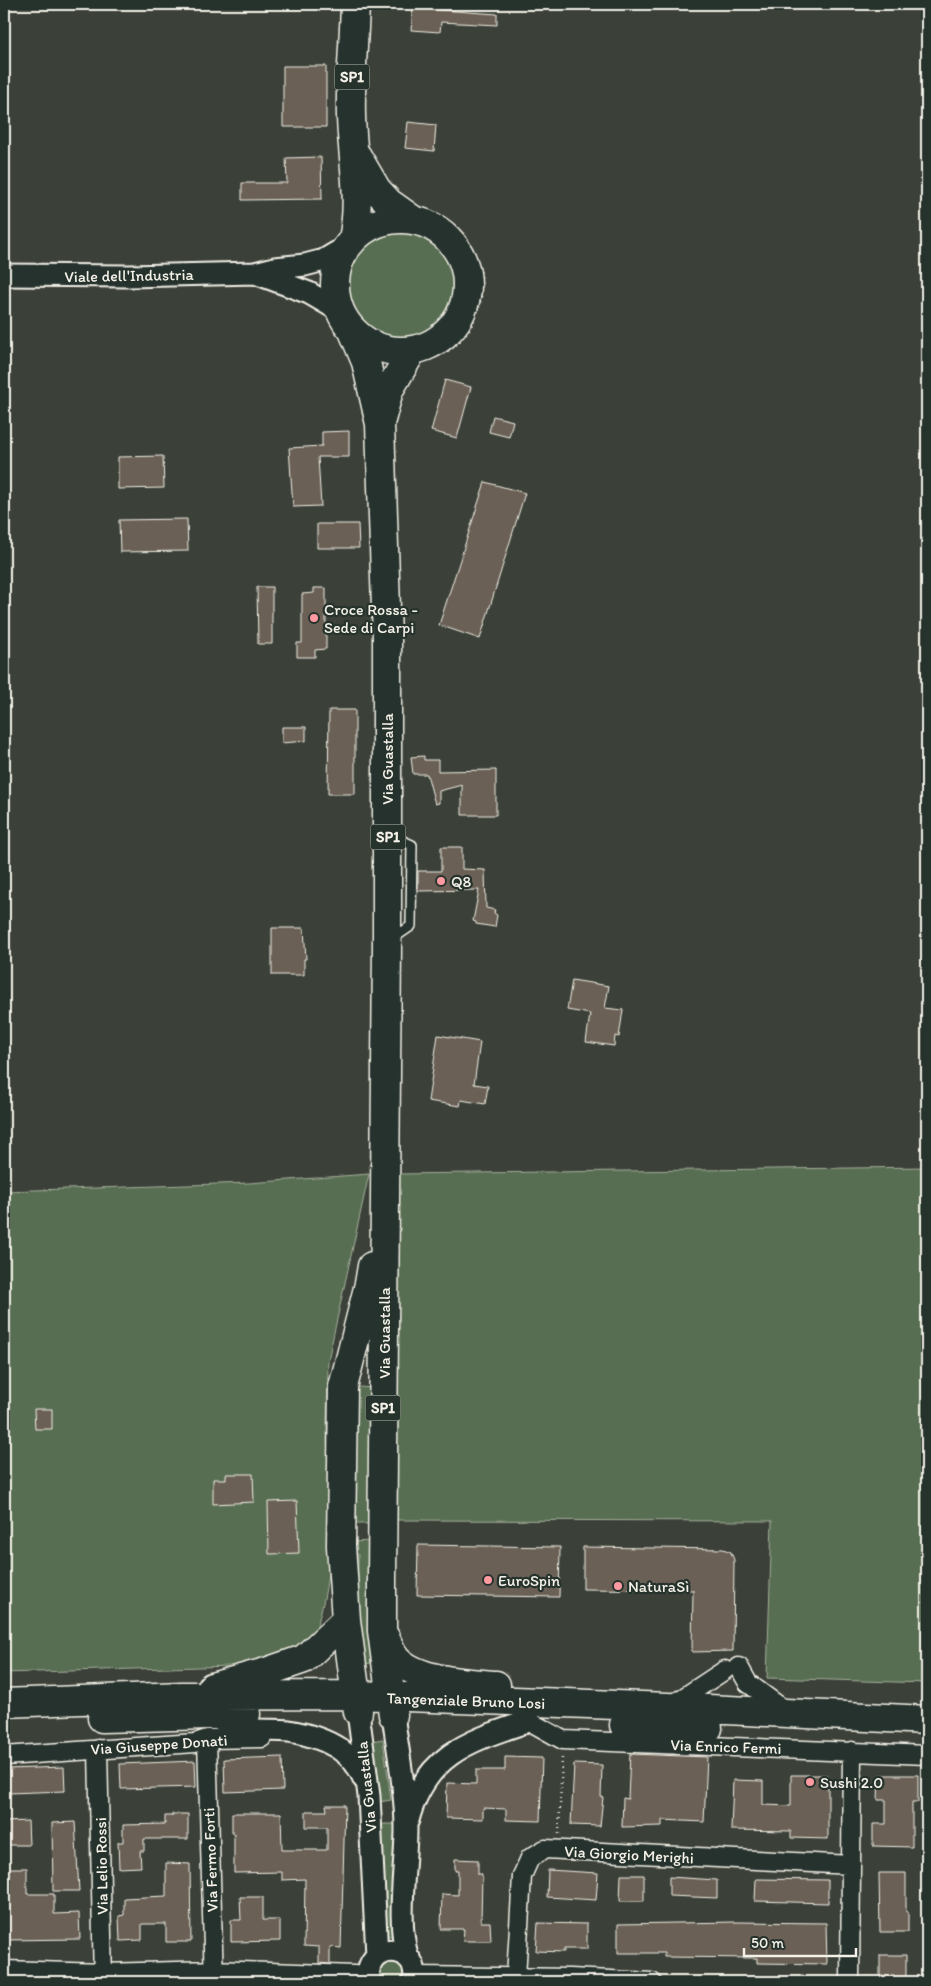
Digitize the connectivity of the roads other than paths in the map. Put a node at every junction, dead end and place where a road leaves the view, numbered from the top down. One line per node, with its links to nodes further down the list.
1 (355, 4): 2 (main road, SP1)
2 (354, 150): 3 (main road); 4 (main road, SP1)
3 (421, 216): 4 (main road); 8 (main road)
4 (350, 243): 5 (street, Viale dell'Industria); 7 (main road)
5 (255, 272): 6 (street, Viale dell'Industria); 7 (street, Viale dell'Industria)
6 (4, 275)
7 (346, 321): 8 (main road); 9 (main road, Via Guastalla / SP1)
8 (420, 357): 9 (main road, Via Guastalla)
9 (380, 424): 10 (main road, Via Guastalla / SP1)
10 (385, 1185): 11 (main road, Via Guastalla / SP1); 12 (main road, Via Guastalla / SP1)
11 (383, 1385): 12 (main road); 13 (main road, Via Guastalla / SP1)
12 (343, 1387): 14 (main road, Via Guastalla / SP1)
13 (382, 1531): 14 (main road); 16 (main road, Via Guastalla / SP1)
14 (341, 1532): 15 (main road, Via Guastalla / SP1)
15 (346, 1620): 17 (main road); 19 (main road, Via Guastalla / SP1)
16 (382, 1631): 20 (main road, Via Guastalla); 21 (main road, Via Guastalla / SP1)
17 (182, 1696): 18 (main road, Tangenziale Bruno Losi); 19 (main road, Tangenziale Bruno Losi)
18 (4, 1703)
19 (357, 1704): 21 (main road, Tangenziale Bruno Losi); 27 (main road, Tangenziale Bruno Losi); 33 (street, Via Guastalla / SP1)
20 (604, 1705): 21 (main road, Tangenziale Bruno Losi); 22 (main road, Tangenziale Bruno Losi)
21 (392, 1706): 26 (main road, Tangenziale Bruno Losi); 34 (street, Via Guastalla / SP1)
22 (668, 1707): 23 (main road, Tangenziale Bruno Losi); 23 (street)
23 (789, 1713): 25 (main road, Tangenziale Bruno Losi)
24 (4, 1720): 27 (main road, Tangenziale Bruno Losi)
25 (927, 1720)
26 (529, 1721): 28 (main road, Tangenziale Bruno Losi); 30 (street, Via Enrico Fermi); 34 (street)
27 (209, 1727): 29 (street, Via Giuseppe Donati); 33 (street); 39 (street, Via Fermo Forti)
28 (927, 1737)
29 (98, 1749): 32 (street, Via Giuseppe Donati); 41 (street, Via Lelio Rossi)
30 (852, 1751): 31 (street, Via Enrico Fermi); 35 (street)
31 (927, 1755)
32 (4, 1756)
33 (369, 1796): 36 (street, Via Guastalla / SP1)
34 (406, 1827): 38 (street, Via Guastalla / SP1)
35 (851, 1865): 40 (street, Via Giorgio Merighi); 45 (street)
36 (377, 1956): 38 (street); 42 (street)
37 (4, 1970): 41 (street)
38 (413, 1972): 40 (street)
39 (214, 1976): 41 (street); 42 (street)
40 (516, 1977): 43 (street)
41 (103, 1978)
42 (369, 1980)
43 (590, 1980): 44 (street)
44 (652, 1982)
45 (850, 1982)

